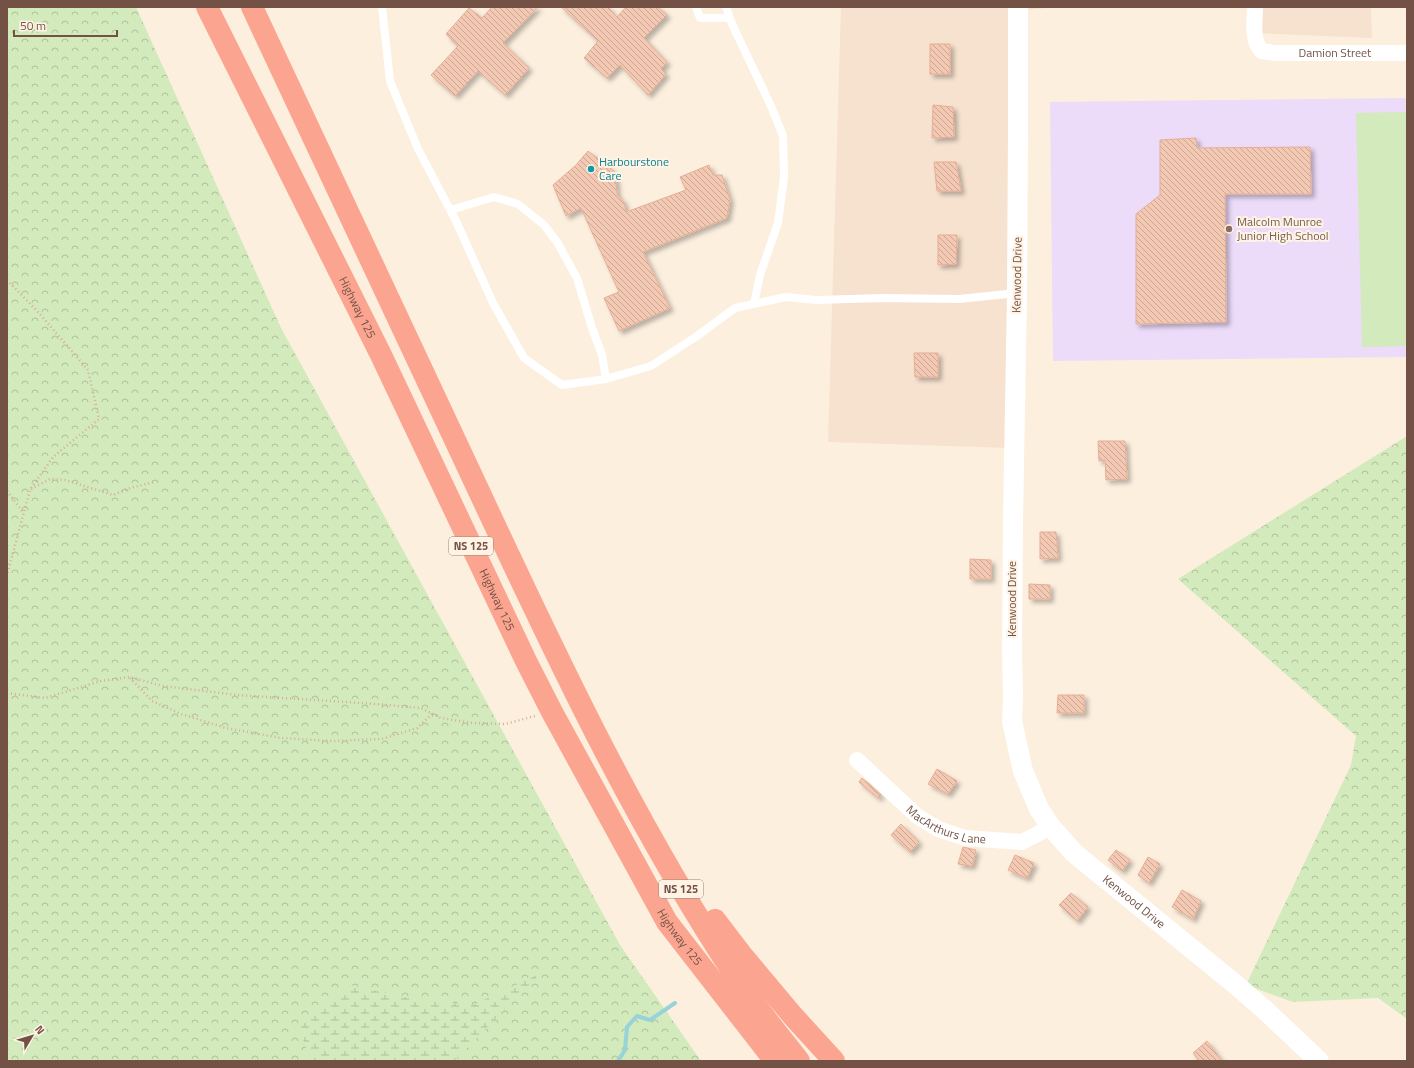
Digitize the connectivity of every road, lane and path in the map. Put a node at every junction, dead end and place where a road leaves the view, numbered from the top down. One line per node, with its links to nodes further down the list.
1 (207, 7): 22 (highway, Highway 125 / NS 125)
2 (252, 7): 25 (highway, Highway 125 / NS 125)
3 (382, 7): 10 (lane)
4 (696, 7): 8 (lane)
5 (726, 7): 8 (lane)
6 (1018, 7): 12 (street, Kenwood Drive)
7 (1255, 7): 9 (street, Damion Street)
8 (729, 18): 13 (lane)
9 (1407, 53)
10 (451, 210): 14 (lane); 14 (lane)
11 (7, 280): 16 (path)
12 (1017, 293): 13 (lane); 26 (street, Kenwood Drive)
13 (754, 304): 14 (lane)
14 (606, 379)
15 (154, 482): 16 (path)
16 (30, 490): 18 (path)
17 (7, 491): 18 (path)
18 (24, 513): 19 (path)
19 (7, 575)
20 (129, 677): 21 (path); 23 (path); 23 (path)
21 (7, 693)
22 (552, 712): 23 (path); 27 (highway, Highway 125 / NS 125)
23 (432, 714)
24 (857, 760): 26 (street, MacArthurs Lane)
25 (610, 763): 28 (highway, Highway 125 / NS 125); 29 (highway)
26 (1051, 827): 30 (street, Kenwood Drive)
27 (775, 1061)
28 (799, 1061)
29 (834, 1061)
30 (1319, 1061)

